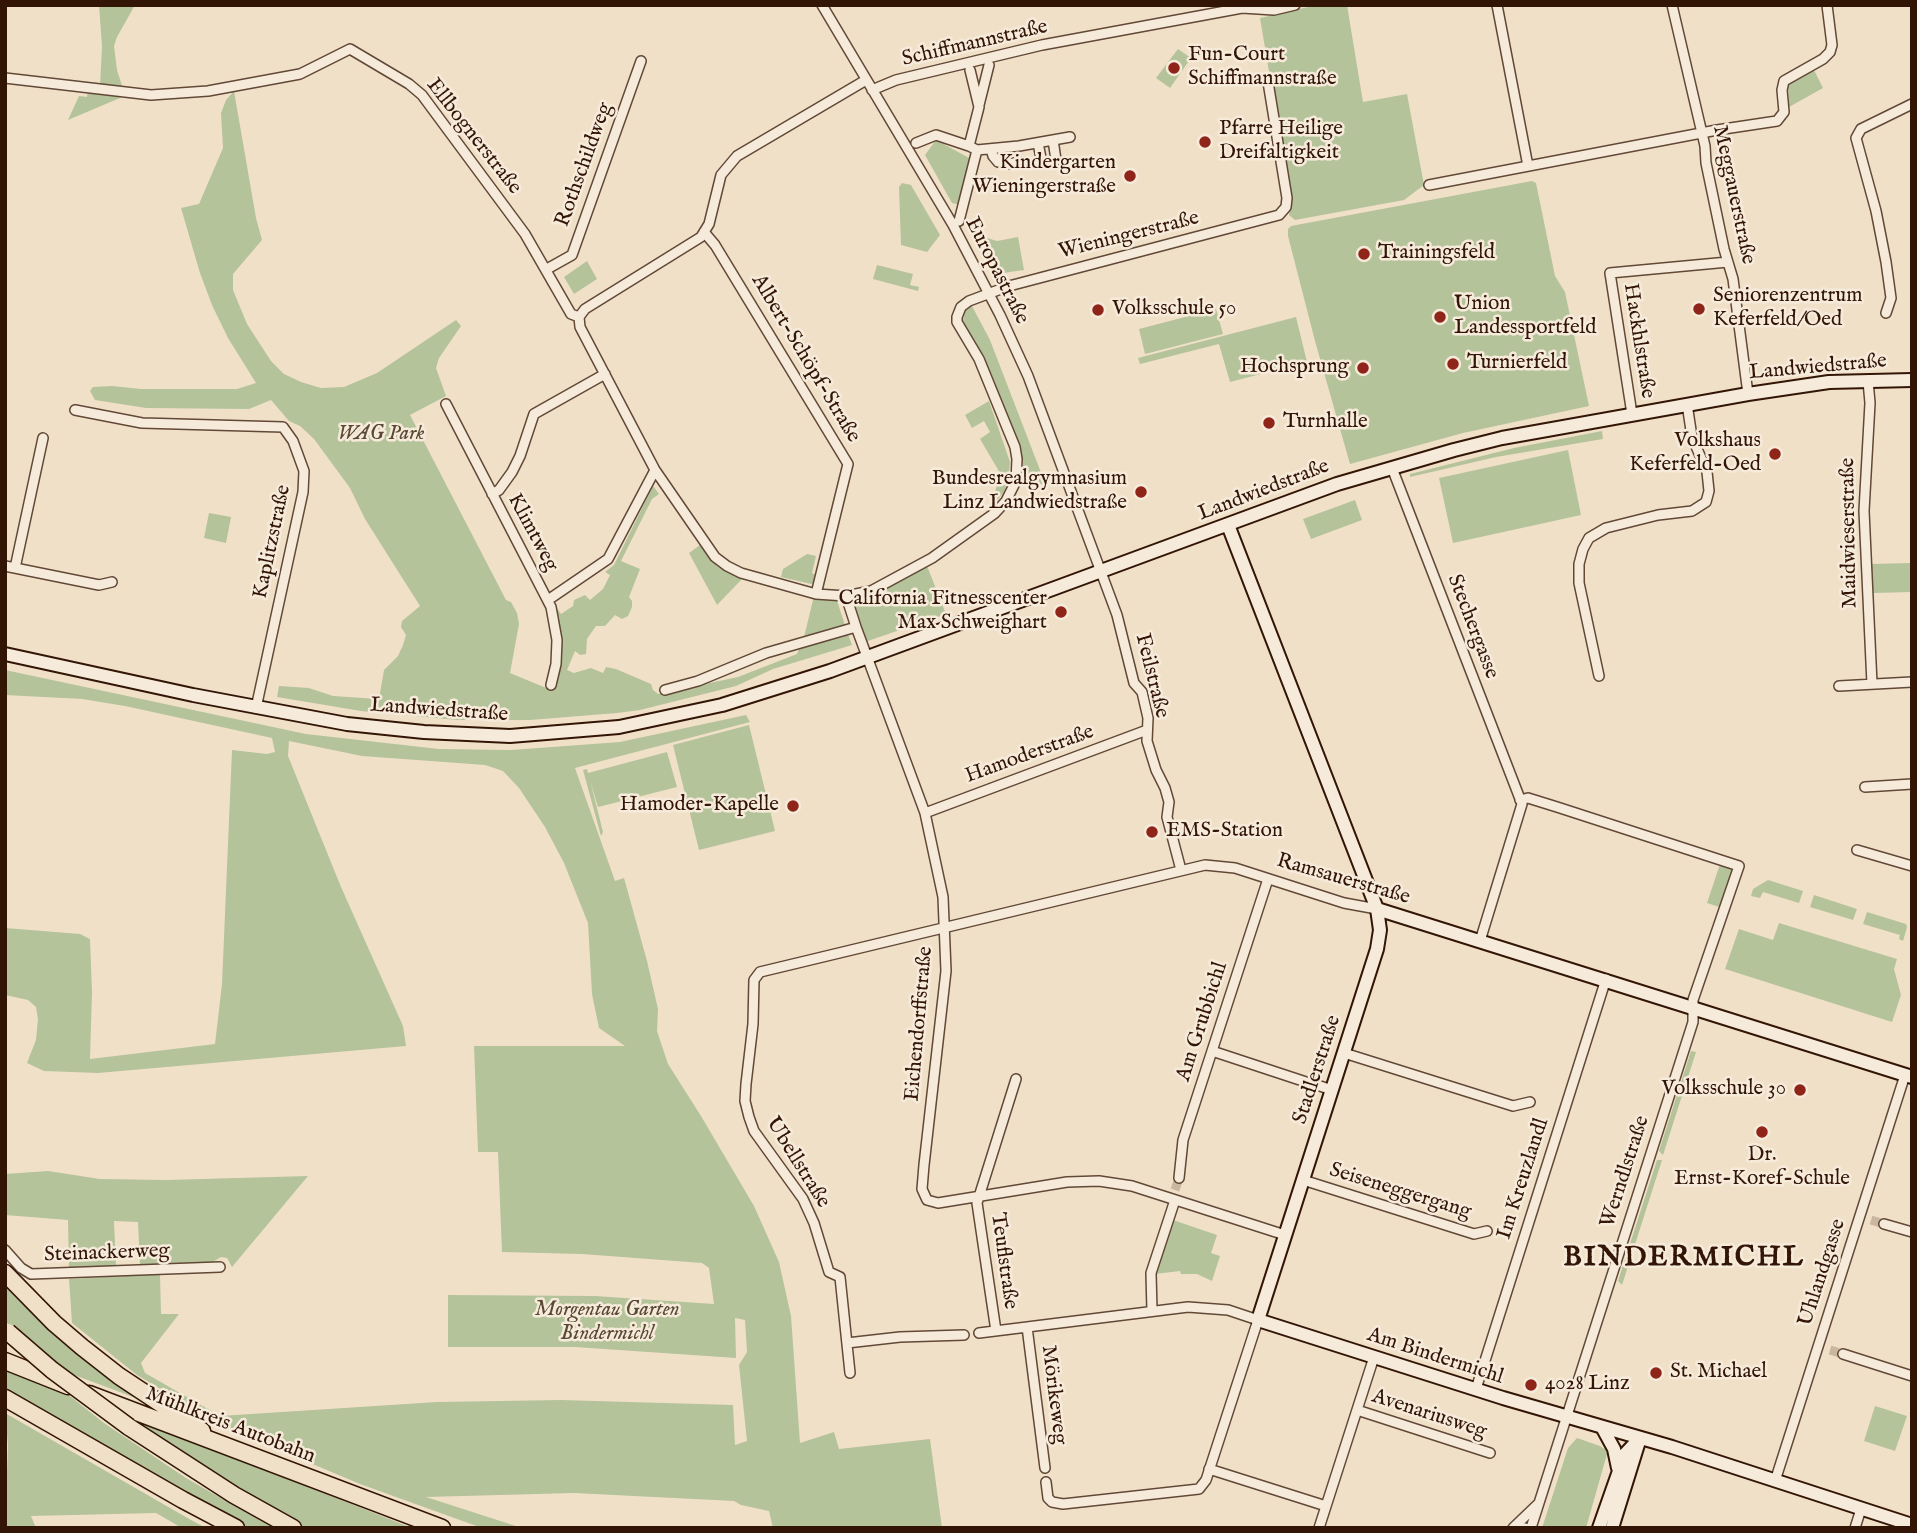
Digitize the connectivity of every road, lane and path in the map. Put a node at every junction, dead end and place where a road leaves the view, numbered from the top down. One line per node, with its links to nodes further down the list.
1 (822, 5): 10 (street, Europastraße)
2 (1295, 5): 12 (street, Schiffmannstraße)
3 (1497, 5): 25 (street)
4 (1672, 5): 15 (street, Meggauerstraße)
5 (1827, 5): 15 (street)
6 (641, 61): 30 (street, Rothschildweg)
7 (989, 65): 14 (street)
8 (970, 70): 14 (street, Europastraße)
9 (5, 78): 30 (street, Ellbognerstraße)
10 (866, 80): 12 (street, Europastraße); 28 (street)
11 (1268, 82): 31 (street, Wieningerstraße)
12 (872, 90): 31 (street, Europastraße)
13 (1912, 104): 32 (street)
14 (979, 107): 21 (street, Europastraße)
15 (1702, 133): 25 (street); 29 (street, Meggauerstraße)
16 (1070, 137): 17 (street)
17 (1053, 141): 19 (street); 23 (street)
18 (916, 143): 21 (street)
19 (1038, 143): 20 (street); 24 (street)
20 (1019, 146): 22 (street); 22 (street)
21 (973, 148): 22 (street); 27 (street, Europastraße)
22 (992, 149)
23 (1056, 160)
24 (1042, 163)
25 (1528, 166): 26 (street)
26 (1429, 185)
27 (960, 221)
28 (704, 232): 33 (street); 50 (street, Albert-Schöpf-Straße)
29 (1728, 262): 37 (street, Meggauerstraße); 41 (street, Hackhlstraße)
30 (547, 269): 33 (street, Ellbognerstraße)
31 (989, 293): 48 (street, Europastraße); 51 (street)
32 (1886, 313)
33 (579, 317): 34 (street)
34 (605, 374): 44 (street); 45 (street)
35 (1912, 380): 36 (main road, Landwiedstraße)
36 (1868, 381): 37 (main road, Landwiedstraße); 58 (street, Maidwieserstraße)
37 (1748, 394): 39 (main road, Landwiedstraße)
38 (446, 404): 45 (street, Klimtweg)
39 (1687, 404): 41 (main road, Landwiedstraße); 56 (street)
40 (75, 410): 62 (street, Kaplitzstraße)
41 (1632, 414): 43 (main road, Landwiedstraße)
42 (43, 438): 47 (street)
43 (1392, 467): 46 (main road, Landwiedstraße); 66 (street, Stechergasse)
44 (655, 470): 50 (street); 52 (street)
45 (492, 494): 52 (street, Klimtweg)
46 (1228, 525): 48 (main road, Landwiedstraße); 72 (main road, Stadlerstraße)
47 (10, 567): 49 (street)
48 (1101, 572): 55 (main road, Landwiedstraße); 63 (street, Feilstraße)
49 (112, 582)
50 (816, 594): 51 (street)
51 (846, 597): 53 (street)
52 (548, 600): 59 (street, Klimtweg)
53 (856, 627): 55 (street); 61 (street)
54 (5, 654): 62 (main road, Landwiedstraße)
55 (868, 658): 62 (main road, Landwiedstraße); 67 (street, Eichendorffstraße)
56 (1599, 676)
57 (1912, 682): 58 (street)
58 (1872, 684): 60 (street)
59 (551, 685)
60 (1839, 686)
61 (665, 690)
62 (256, 708)
63 (1147, 730): 67 (street, Hamoderstraße); 70 (street, Feilstraße)
64 (1912, 785): 65 (street)
65 (1865, 787)
66 (1520, 800): 74 (street); 77 (street, Werndlstraße)
67 (925, 813): 73 (street, Eichendorffstraße)
68 (1857, 850): 69 (street)
69 (1912, 866)
70 (1181, 870): 71 (street, Ramsauerstraße); 73 (street, Ramsauerstraße)
71 (1268, 878): 72 (street, Ramsauerstraße); 78 (street, Am Grubbichl)
72 (1377, 909): 74 (main road, Ramsauerstraße); 79 (main road, Stadlerstraße)
73 (946, 929): 75 (street, Ramsauerstraße); 86 (street, Eichendorffstraße)
74 (1480, 941): 76 (main road, Ramsauerstraße)
75 (756, 975): 105 (street, Ubellstraße)
76 (1606, 979): 77 (main road, Ramsauerstraße); 111 (street, Im Kreuzlandl)
77 (1693, 1007): 80 (main road, Ramsauerstraße); 114 (street, Werndlstraße)
78 (1212, 1051): 82 (street); 84 (street, Am Grubbichl)
79 (1344, 1053): 83 (street); 85 (main road, Stadlerstraße)
80 (1908, 1076): 89 (street, Uhlandgasse)
81 (1016, 1079): 88 (street)
82 (1306, 1082)
83 (1530, 1102)
84 (1179, 1178)
85 (1303, 1180): 92 (street, Seiseneggergang); 94 (main road, Stadlerstraße)
86 (923, 1195): 88 (street, Teuflstraße)
87 (1174, 1196): 88 (street, Teuflstraße); 94 (street, Teuflstraße); 98 (street)
88 (979, 1197): 102 (street, Teuflstraße)
89 (1860, 1216): 90 (street); 122 (street, Uhlandgasse)
90 (1871, 1220)
91 (1884, 1224): 93 (street)
92 (1487, 1231)
93 (1912, 1233)
94 (1285, 1236): 99 (main road, Stadlerstraße)
95 (5, 1250): 96 (street, Steinackerweg)
96 (220, 1268)
97 (5, 1273): 117 (highway)
98 (1152, 1311): 99 (street, Am Bindermichl); 100 (street, Am Bindermichl)
99 (1258, 1320): 107 (main road, Am Bindermichl); 120 (street, Stadlerstraße)
100 (1027, 1327): 102 (street, Am Bindermichl); 119 (street, Mörikeweg)
101 (7, 1331): 129 (highway, bridge)
102 (996, 1331): 103 (street, Am Bindermichl)
103 (979, 1333)
104 (964, 1335): 105 (street)
105 (847, 1343): 109 (street)
106 (1843, 1354): 110 (street)
107 (1374, 1357): 111 (main road, Am Bindermichl); 113 (street, Avenariusweg)
108 (5, 1361): 117 (highway, Mühlkreis Autobahn)
109 (850, 1373)
110 (1912, 1376)
111 (1476, 1390): 114 (main road, Am Bindermichl)
112 (5, 1398): 128 (highway)
113 (1357, 1410): 118 (street, Avenariusweg); 125 (street, Avenariusweg)
114 (1567, 1416): 115 (main road, Am Bindermichl); 124 (street, Werndlstraße)
115 (1602, 1427): 116 (main road, Am Bindermichl); 121 (main road)
116 (1640, 1438): 121 (main road); 122 (main road, Am Bindermichl); 135 (main road)
117 (215, 1441): 130 (highway, Mühlkreis Autobahn)
118 (1490, 1452)
119 (1045, 1468)
120 (1209, 1469): 123 (street, Stadlerstraße); 125 (street)
121 (1618, 1471): 134 (main road)
122 (1775, 1481): 126 (main road, Am Bindermichl)
123 (1046, 1482)
124 (1539, 1503): 132 (street); 133 (street, Werndlstraße)
125 (1326, 1506): 131 (street, Avenariusweg)
126 (1861, 1508): 127 (main road, Am Bindermichl); 136 (street)
127 (1912, 1525)
128 (236, 1528)
129 (293, 1528)
130 (442, 1528)
131 (1319, 1528)
132 (1513, 1528)
133 (1531, 1528)
134 (1599, 1528)
135 (1612, 1528)
136 (1855, 1528)

